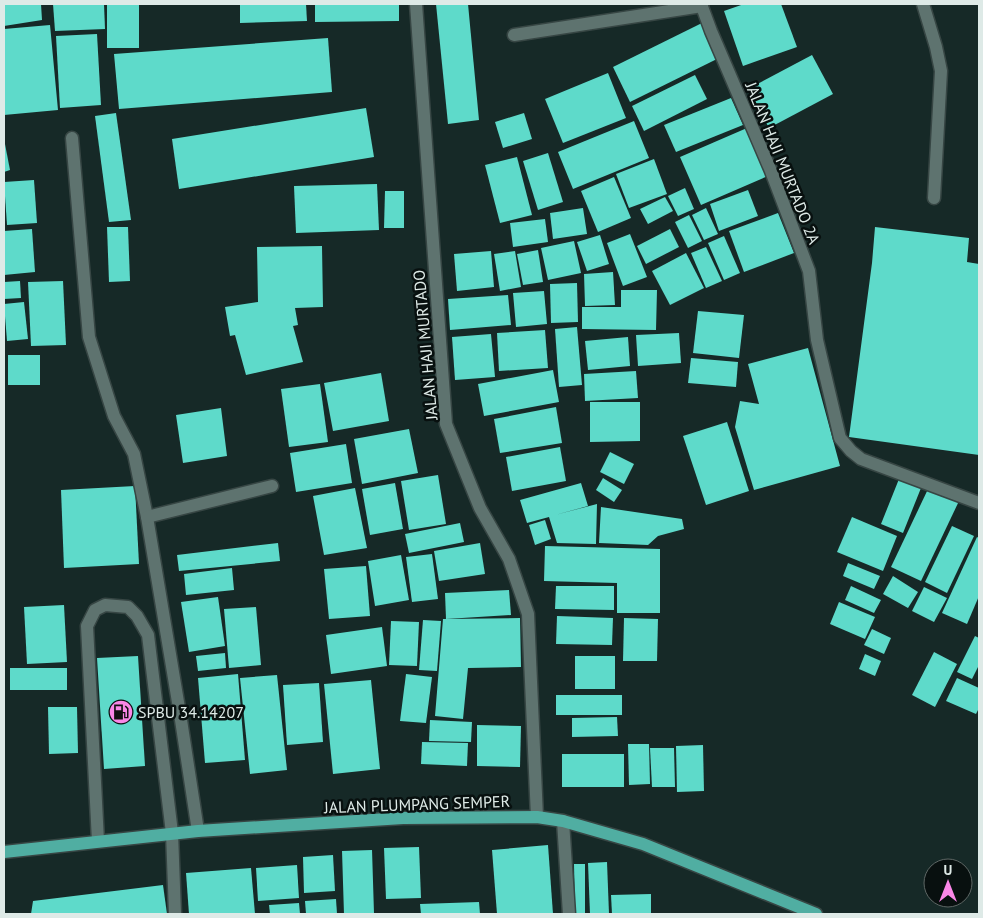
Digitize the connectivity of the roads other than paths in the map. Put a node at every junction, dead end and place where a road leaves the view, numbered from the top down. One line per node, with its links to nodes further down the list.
1 (416, 4): 10 (street, JALAN HAJI MURTADO)
2 (923, 4): 6 (street)
3 (701, 5): 4 (street); 8 (street, JALAN HAJI MURTADO 2A)
4 (514, 35)
5 (72, 138): 9 (street)
6 (934, 198)
7 (272, 486): 9 (street)
8 (979, 503)
9 (147, 517): 12 (street)
10 (537, 817): 11 (main road, JALAN PLUMPANG SEMPER); 12 (main road, JALAN PLUMPANG SEMPER)
11 (564, 821): 16 (main road, JALAN PLUMPANG SEMPER); 18 (street)
12 (198, 831): 13 (main road, JALAN PLUMPANG SEMPER)
13 (172, 833): 14 (main road, JALAN PLUMPANG SEMPER); 14 (street); 17 (street)
14 (98, 841): 15 (main road, JALAN PLUMPANG SEMPER)
15 (4, 852)
16 (796, 910): 19 (main road, JALAN PLUMPANG SEMPER)
17 (176, 914)
18 (569, 914)
19 (816, 914)

